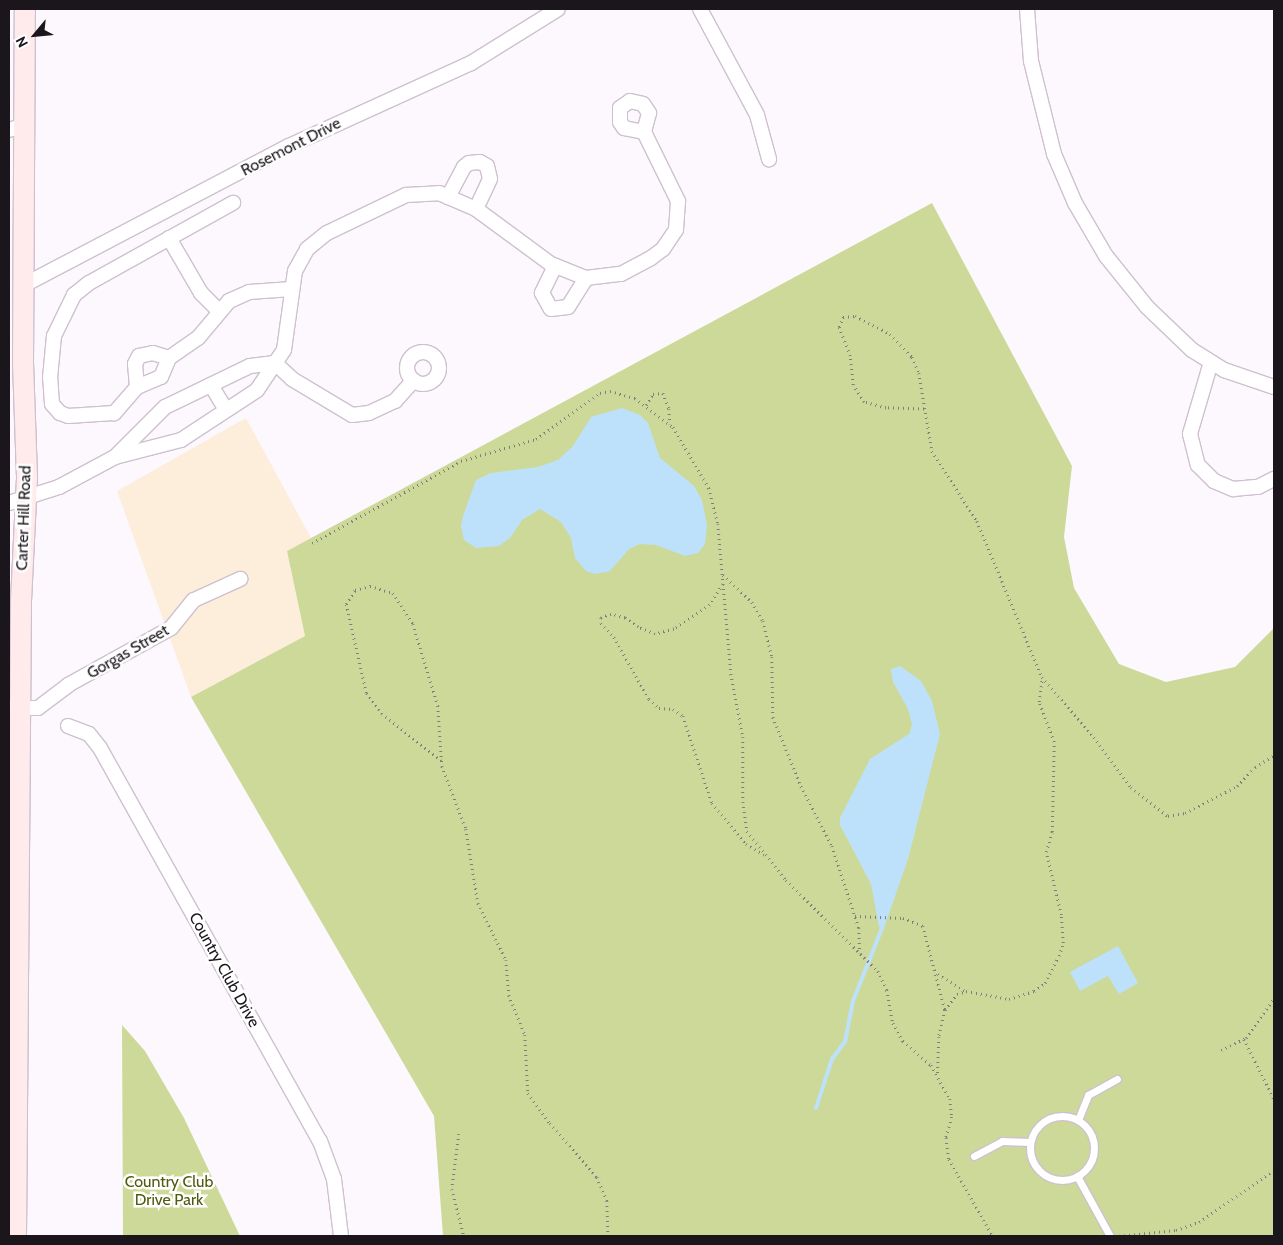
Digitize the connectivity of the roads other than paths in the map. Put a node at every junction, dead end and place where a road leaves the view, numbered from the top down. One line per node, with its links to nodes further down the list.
1 (25, 9): 5 (main road, Carter Hill Road)
2 (558, 9): 14 (street, Rosemont Drive)
3 (700, 9): 7 (street)
4 (1026, 9): 18 (street)
5 (16, 128): 14 (main road, Carter Hill Road)
6 (644, 132): 13 (street)
7 (769, 158)
8 (448, 196): 10 (street); 10 (street); 15 (street)
9 (233, 203): 11 (street)
10 (476, 209): 12 (street)
11 (169, 238): 16 (street); 22 (street)
12 (555, 266): 13 (street); 13 (street)
13 (586, 278)
14 (24, 285): 27 (main road, Carter Hill Road)
15 (292, 289): 16 (street); 19 (street)
16 (219, 310): 17 (street)
17 (169, 358): 22 (street); 22 (street)
18 (1211, 362): 23 (street); 26 (street)
19 (275, 363): 20 (street); 21 (street); 24 (street)
20 (414, 380)
21 (211, 385): 24 (street); 25 (street)
22 (137, 387)
23 (1274, 387)
24 (226, 410): 25 (street)
25 (115, 456): 27 (street)
26 (1274, 479)
27 (17, 501): 29 (main road, Carter Hill Road)
28 (240, 579): 29 (street, Gorgas Street)
29 (15, 707): 31 (main road, Carter Hill Road)
30 (68, 726): 38 (street, Country Club Drive)
31 (14, 958): 37 (main road, Carter Hill Road)
32 (1117, 1079): 33 (lane)
33 (1078, 1120): 34 (lane); 36 (lane)
34 (1030, 1142): 35 (lane); 36 (lane)
35 (974, 1156)
36 (1077, 1176): 39 (lane)
37 (16, 1236)
38 (341, 1236)
39 (1110, 1236)

